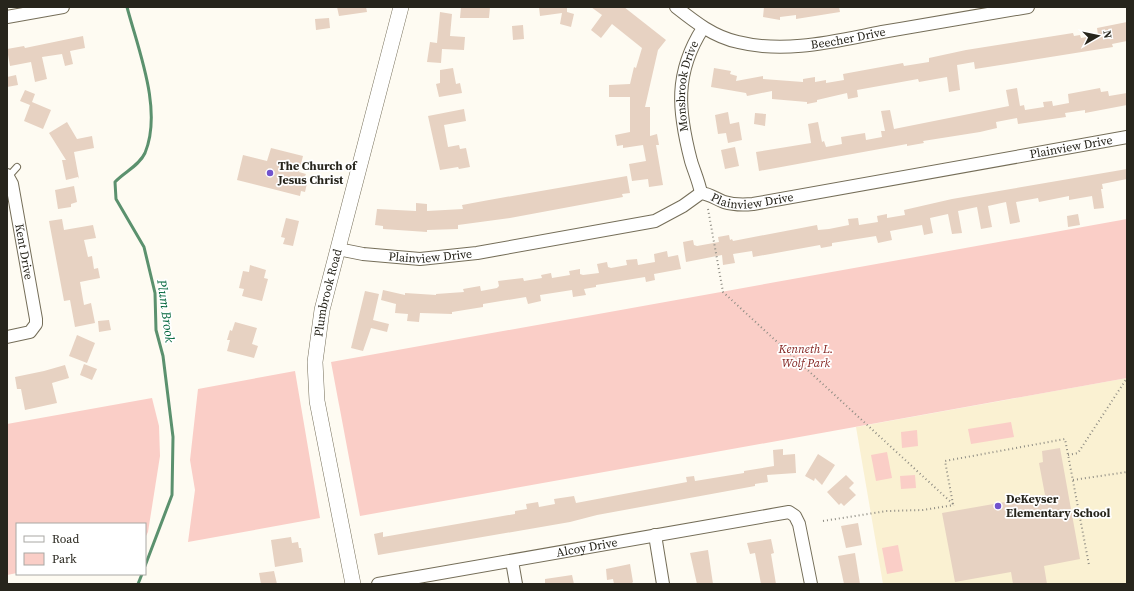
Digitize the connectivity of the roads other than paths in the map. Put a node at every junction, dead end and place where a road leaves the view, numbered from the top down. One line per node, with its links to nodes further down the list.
1 (63, 7): 5 (street)
2 (401, 7): 11 (street, Plumbrook Road)
3 (676, 7): 6 (street, Beecher Drive)
4 (1028, 7): 6 (street, Beecher Drive)
5 (7, 17)
6 (702, 28): 10 (street, Monsbrook Drive)
7 (1127, 137): 10 (street, Plainview Drive)
8 (17, 167): 9 (lane)
9 (8, 176): 12 (street, Kent Drive)
10 (701, 193): 11 (street, Plainview Drive)
11 (338, 249): 15 (street, Plumbrook Road)
12 (7, 337)
13 (655, 535): 14 (street, Alcoy Drive); 18 (street); 19 (street, Alcoy Drive)
14 (512, 561): 16 (street, Alcoy Drive); 17 (street)
15 (354, 584)
16 (378, 584)
17 (516, 584)
18 (664, 584)
19 (811, 584)

